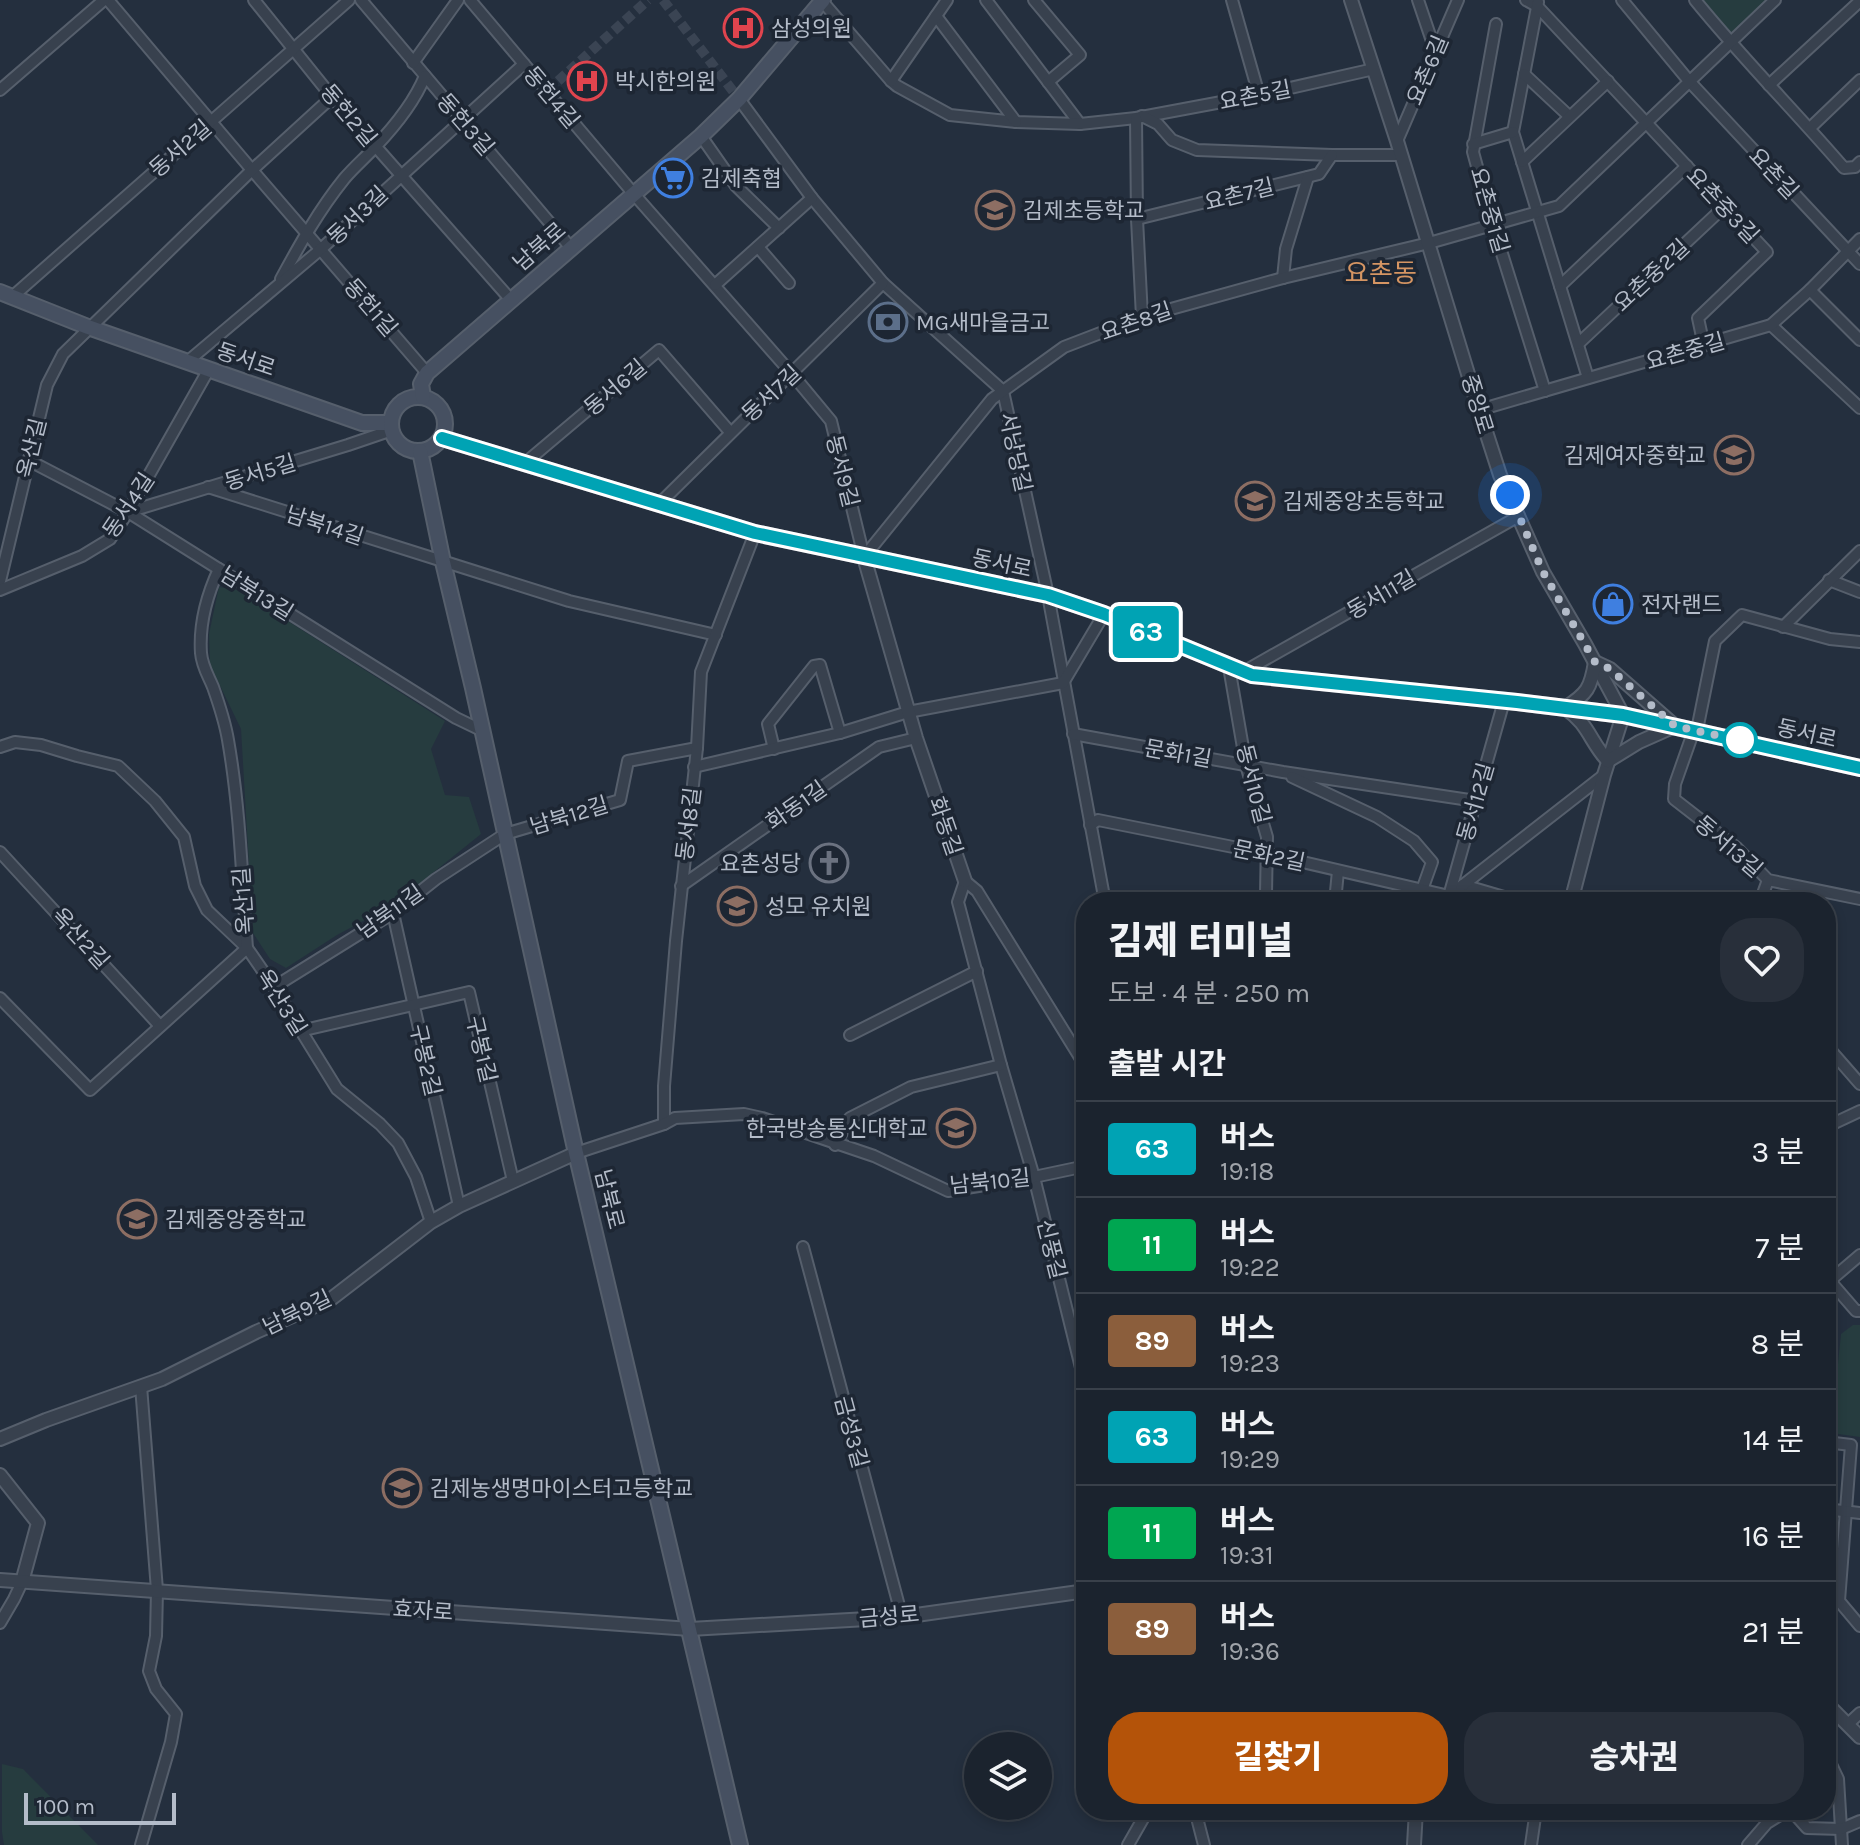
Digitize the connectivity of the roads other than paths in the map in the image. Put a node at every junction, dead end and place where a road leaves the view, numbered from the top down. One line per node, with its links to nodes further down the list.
1 (106, 0): 37 (street); 44 (street, 동헌1길)
2 (254, 0): 24 (street, 동헌2길)
3 (349, 0): 24 (street, 동서2길)
4 (361, 0): 26 (street, 동헌3길)
5 (458, 0): 26 (street)
6 (470, 0): 27 (street, 동헌4길)
7 (947, 0): 21 (street)
8 (986, 0): 35 (street)
9 (1034, 0): 35 (street)
10 (1232, 0): 38 (street)
11 (1351, 0): 28 (street, 중앙로)
12 (1418, 0): 25 (street)
13 (1458, 0): 25 (street, 요촌6길)
14 (1526, 0): 20 (street, 요촌중3길)
15 (1622, 0): 34 (street, 요촌길)
16 (1695, 0): 23 (street)
17 (1775, 0): 23 (street)
18 (1860, 1): 36 (street)
19 (816, 3): 32 (street, 요촌5길); 40 (main road, 남북로)
20 (1538, 3): 29 (street); 33 (street, 요촌중3길)
21 (936, 16): 32 (street); 45 (street)
22 (1496, 24): 52 (street, 요촌중1길)
23 (1730, 43): 34 (street); 36 (street)
24 (295, 49): 39 (street, 동헌2길); 44 (street, 동서2길)
25 (1436, 53): 51 (street, 요촌6길)
26 (413, 63): 30 (street, 동헌3길)
27 (524, 64): 43 (street, 동서3길); 62 (street, 동헌4길)
28 (1374, 69): 38 (street, 요촌5길); 51 (street, 중앙로)
29 (1524, 74): 41 (street); 49 (street)
30 (425, 76): 43 (street, 동헌3길); 53 (street)
31 (1860, 80): 48 (street)
32 (891, 81): 45 (street, 요촌5길)
33 (1608, 81): 41 (street); 46 (street, 요촌중3길)
34 (1689, 81): 46 (street); 75 (street, 요촌길)
35 (1048, 82): 47 (street)
36 (1769, 85): 48 (street)
37 (0, 90)
38 (1259, 95): 42 (street, 요촌5길)
39 (332, 97): 53 (street, 동헌2길); 59 (street)
40 (739, 99): 50 (main road, 남북로); 63 (street, 서낭당길)
41 (1569, 116): 56 (street)
42 (1139, 117): 47 (street, 요촌5길); 54 (street, 요촌7길); 66 (street)
43 (463, 120): 60 (street, 동서3길); 73 (street, 동헌3길)
44 (211, 121): 59 (street, 동헌1길); 84 (street, 동서2길)
45 (1016, 122): 47 (street, 요촌5길)
46 (1646, 122): 58 (street, 요촌중3길); 65 (street)
47 (1080, 124)
48 (1810, 128): 57 (street)
49 (1513, 132): 52 (street); 56 (street)
50 (701, 136): 62 (main road, 남북로); 68 (street)
51 (1397, 141): 55 (street, 중앙로)
52 (1473, 144): 67 (street, 요촌중1길)
53 (376, 147): 60 (street, 동헌2길); 69 (street)
54 (1332, 155): 55 (street, 요촌7길); 61 (street, 요촌7길)
55 (1401, 155): 71 (street, 중앙로)
56 (1522, 162): 65 (street)
57 (1860, 162)
58 (1687, 166): 64 (street, 요촌중3길); 82 (street)
59 (252, 170): 69 (street, 동헌1길); 88 (street)
60 (401, 175): 74 (street, 동서3길); 85 (street, 동헌2길)
61 (1308, 177): 66 (street, 요촌7길); 77 (street)
62 (633, 193): 73 (main road, 남북로); 81 (street, 동서9길)
63 (812, 198): 68 (street); 79 (street, 서낭당길)
64 (1725, 206): 90 (street, 요촌중2길); 91 (street, 요촌중3길)
65 (1537, 212): 67 (street); 82 (street)
66 (1137, 219): 86 (street)
67 (1493, 225): 71 (street); 98 (street, 요촌중1길)
68 (779, 228): 72 (street)
69 (307, 232): 74 (street, 동헌1길); 80 (street)
70 (1860, 239): 75 (street, 요촌중길)
71 (1429, 243): 77 (street, 요촌8길); 101 (street, 중앙로)
72 (758, 247): 78 (street); 81 (street)
73 (571, 248): 85 (main road, 남북로)
74 (321, 249): 80 (street, 동서3길); 94 (street, 동헌1길)
75 (1848, 251): 76 (street, 요촌길); 83 (street, 요촌중길)
76 (1860, 264)
77 (1283, 278): 86 (street, 요촌8길)
78 (789, 283)
79 (883, 283): 95 (street, 동서7길); 97 (street, 서낭당길)
80 (278, 284): 92 (street, 동서3길)
81 (715, 285): 95 (street, 동서9길)
82 (1560, 286): 90 (street)
83 (1810, 290): 87 (street, 요촌중길); 89 (street)
84 (6, 294): 88 (main road, 동서로)
85 (511, 300): 94 (main road, 남북로)
86 (1142, 317): 97 (street, 요촌8길)
87 (1771, 325): 91 (street, 요촌중길); 100 (street)
88 (88, 327): 92 (main road, 동서로); 106 (street, 옥산길)
89 (1860, 340)
90 (1578, 344): 96 (street)
91 (1704, 346): 96 (street, 요촌중길)
92 (187, 362): 93 (main road, 동서로)
93 (209, 369): 102 (main road, 동서로); 110 (street, 동서4길)
94 (427, 373): 99 (main road)
95 (792, 374): 103 (street, 동서7길); 114 (street, 동서9길)
96 (1588, 378): 98 (street, 요촌중길)
97 (1003, 391): 114 (street); 121 (street, 서낭당길)
98 (1545, 391): 101 (street, 요촌중길)
99 (423, 397): 102 (main road); 104 (main road)
100 (1860, 408)
101 (1479, 410): 111 (street, 중앙로)
102 (391, 426): 105 (main road); 108 (street, 동서5길)
103 (730, 432): 107 (street, 동서6길); 109 (street, 동서7길)
104 (442, 438): 105 (main road); 107 (main road, 동서로)
105 (420, 451): 115 (main road, 남북로)
106 (28, 460): 110 (street, 남북13길); 118 (street, 옥산길)
107 (525, 463): 109 (main road, 동서로)
108 (208, 487): 110 (street, 동서5길); 115 (street, 남북14길)
109 (660, 503): 112 (main road, 동서로)
110 (128, 512): 116 (street, 남북13길); 119 (street, 동서4길)
111 (1519, 516): 126 (street, 중앙로); 127 (street, 동서11길)
112 (755, 533): 114 (main road, 동서로); 124 (street, 동서8길)
113 (1860, 551): 117 (street)
114 (864, 557): 121 (main road, 동서로); 131 (street, 화동길)
115 (443, 562): 124 (street); 135 (main road, 남북로)
116 (219, 569): 135 (street, 남북13길); 171 (street, 옥산1길)
117 (1829, 580): 120 (street); 123 (street)
118 (0, 581)
119 (0, 590)
120 (1860, 592)
121 (1048, 595): 122 (main road, 동서로); 128 (street, 서낭당길)
122 (1104, 614): 127 (main road, 동서로); 128 (street)
123 (1783, 627): 125 (street); 134 (street)
124 (716, 635): 140 (street, 동서8길)
125 (1860, 642)
126 (1595, 662): 130 (street); 132 (street, 중앙로); 133 (street)
127 (1236, 670): 129 (main road, 동서로); 142 (street, 동서10길)
128 (1063, 683): 131 (street); 137 (street, 서낭당길)
129 (1504, 701): 130 (main road, 동서로); 147 (street, 동서12길)
130 (1565, 708): 132 (main road, 동서로); 144 (street)
131 (908, 712): 136 (street); 138 (street, 화동길)
132 (1623, 715): 133 (main road, 동서로); 144 (street)
133 (1675, 726): 134 (main road, 동서로); 144 (street)
134 (1695, 730): 145 (main road, 동서로); 153 (street, 동서13길)
135 (483, 731): 149 (main road, 남북로)
136 (840, 733): 141 (street); 141 (street)
137 (1073, 734): 142 (street, 문화1길); 148 (street, 서낭당길)
138 (916, 738): 154 (street, 화동길); 156 (street, 화동1길)
139 (0, 747): 171 (street, 옥산3길)
140 (697, 748): 143 (street, 동서8길); 149 (street, 남북12길)
141 (774, 749): 143 (street)
142 (1246, 765): 146 (street, 문화1길); 151 (street, 동서10길)
143 (694, 767): 156 (street, 동서8길)
144 (1606, 768): 155 (street); 165 (street)
145 (1860, 768)
146 (1283, 772): 147 (street, 문화1길); 157 (street, 문화1길)
147 (1476, 801): 162 (street, 동서12길)
148 (1090, 825): 151 (street, 문화2길); 158 (street, 서낭당길)
149 (505, 834): 170 (street, 남북11길); 187 (main road, 남북로)
150 (0, 852): 176 (street, 옥산2길)
151 (1268, 854): 152 (street, 문화2길); 159 (street, 동서10길)
152 (1338, 871): 157 (street, 문화2길); 160 (street)
153 (1768, 880): 166 (street); 167 (street, 동서13길)
154 (965, 881): 172 (street, 신풍길); 179 (street, 화동길)
155 (1463, 885): 163 (street); 164 (street)
156 (681, 886): 185 (street, 동서8길)
157 (1422, 890): 161 (street, 문화2길)
158 (1103, 892)
159 (1266, 892)
160 (1336, 892)
161 (1427, 892)
162 (1448, 892)
163 (1454, 892)
164 (1487, 892)
165 (1574, 892)
166 (1764, 892)
167 (1826, 892)
168 (1836, 894): 169 (street, 동서13길)
169 (1860, 899)
170 (393, 913): 173 (street, 남북11길); 175 (street, 구봉2길)
171 (247, 948): 173 (street, 옥산3길); 176 (street, 옥산1길)
172 (977, 971): 178 (street); 181 (street, 신풍길)
173 (274, 987): 177 (street, 옥산3길)
174 (0, 998): 176 (street, 옥산1길)
175 (413, 1005): 177 (street, 구봉1길); 190 (street, 구봉1길); 191 (street, 구봉2길)
176 (160, 1026)
177 (300, 1031): 192 (street, 옥산3길)
178 (850, 1035)
179 (1076, 1051)
180 (1836, 1056): 182 (street)
181 (1001, 1065): 186 (street); 189 (street, 신풍길)
182 (1860, 1084)
183 (1860, 1111): 184 (street)
184 (1836, 1122)
185 (664, 1124): 186 (street, 남북10길); 187 (street, 남북10길)
186 (835, 1145): 189 (street, 남북10길)
187 (576, 1153): 190 (street, 남북9길); 213 (main road, 남북로)
188 (1076, 1168): 189 (street, 남북10길)
189 (1034, 1177): 198 (street, 신풍길)
190 (513, 1181): 191 (street, 남북9길)
191 (459, 1206): 192 (street, 남북9길)
192 (431, 1222): 199 (street, 남북9길)
193 (803, 1247): 210 (street, 금성3길)
194 (1860, 1255): 195 (street)
195 (1836, 1275)
196 (1836, 1290): 197 (street)
197 (1860, 1311)
198 (1076, 1347)
199 (141, 1386): 200 (street, 남북9길); 208 (street)
200 (0, 1439)
201 (1836, 1443): 204 (street)
202 (0, 1475): 207 (street)
203 (1836, 1510): 204 (street)
204 (1846, 1511): 205 (street); 212 (street)
205 (1860, 1513)
206 (0, 1580): 207 (street, 효자로)
207 (22, 1582): 208 (street, 효자로); 211 (street)
208 (157, 1590): 213 (street, 효자로); 228 (street)
209 (1076, 1592): 210 (street, 금성로)
210 (902, 1617): 213 (street, 금성로)
211 (0, 1623)
212 (1860, 1626)
213 (690, 1629): 229 (main road, 남북로)
214 (1836, 1713): 216 (street)
215 (1860, 1713): 216 (street)
216 (1848, 1724): 217 (street)
217 (1860, 1737)
218 (1836, 1775): 219 (street)
219 (1838, 1779): 227 (street)
220 (1142, 1820): 230 (street)
221 (1198, 1820): 231 (street)
222 (1415, 1820): 232 (street)
223 (1535, 1820): 233 (street)
224 (1772, 1820): 234 (street)
225 (1799, 1820): 227 (street)
226 (1860, 1821): 227 (street)
227 (1841, 1829): 235 (street)
228 (141, 1845)
229 (740, 1845)
230 (1128, 1845)
231 (1204, 1845)
232 (1414, 1845)
233 (1531, 1845)
234 (1748, 1845)
235 (1842, 1845)

